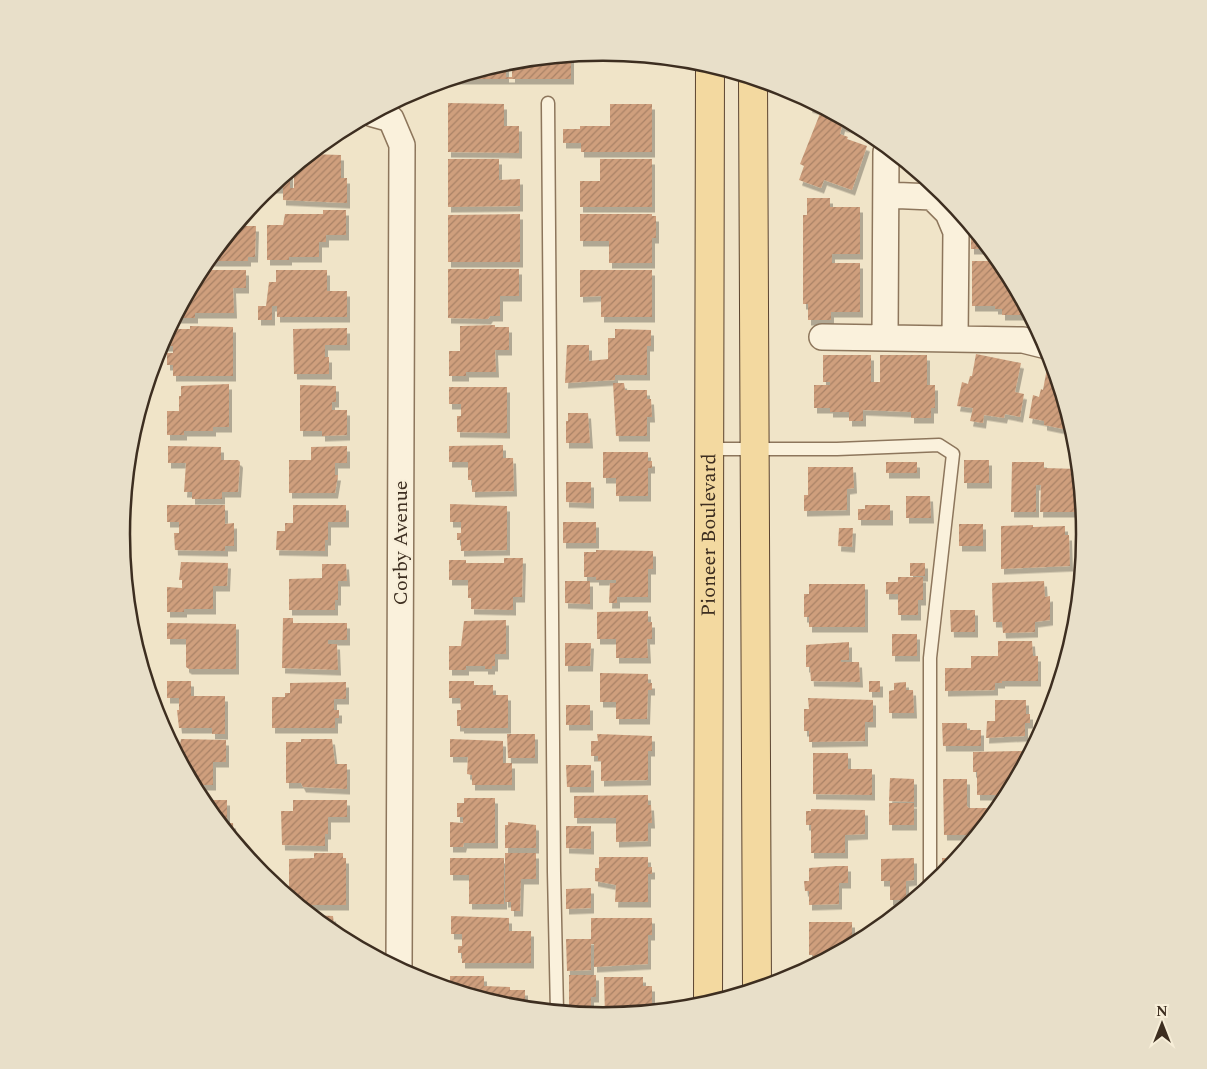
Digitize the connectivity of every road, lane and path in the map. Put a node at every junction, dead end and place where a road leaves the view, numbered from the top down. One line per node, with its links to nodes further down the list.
1 (710, 73): 12 (main road, Pioneer Boulevard)
2 (753, 85): 11 (main road)
3 (548, 103): 17 (lane)
4 (382, 116): 14 (street, Corby Avenue)
5 (886, 155): 6 (street)
6 (886, 195): 7 (street); 9 (street)
7 (885, 336): 8 (street); 9 (street)
8 (822, 337)
9 (955, 338): 10 (street)
10 (1037, 343)
11 (755, 448): 12 (lane); 13 (lane); 15 (main road)
12 (707, 449): 16 (main road, Pioneer Boulevard)
13 (930, 877)
14 (398, 961)
15 (757, 983)
16 (708, 996)
17 (557, 1005)

